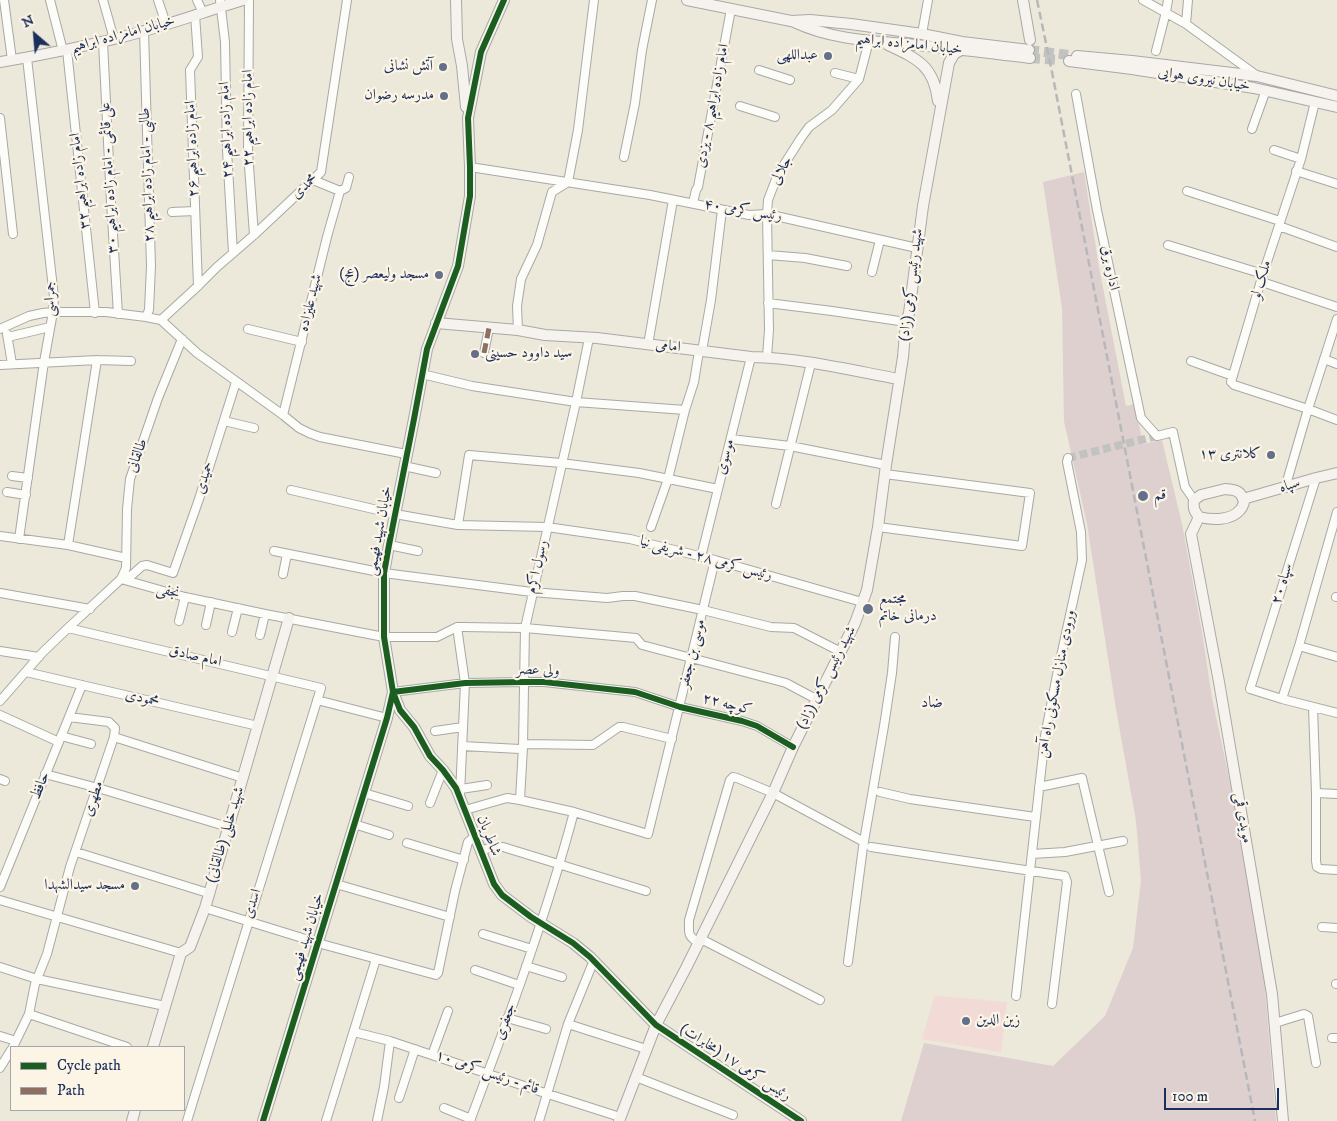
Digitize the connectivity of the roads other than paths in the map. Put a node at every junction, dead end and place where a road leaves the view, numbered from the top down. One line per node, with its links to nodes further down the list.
1 (4, 0): 37 (street)
2 (50, 0): 35 (street, امام زاده ابراهیم ۳۲)
3 (103, 0): 29 (street, علی قائمی - امام زاده ابراهیم ۳۰)
4 (158, 0): 24 (street)
5 (197, 0): 22 (street, امام زاده ابراهیم ۲۶)
6 (243, 0): 19 (street, خیابان امامزاده ابراهیم)
7 (249, 0): 74 (street, امام زاده ابراهیم ۲۲)
8 (347, 0): 61 (street, محمدی)
9 (456, 0): 53 (street)
10 (504, 0): 53 (street, خیابان شهید فهیمی)
11 (594, 0): 62 (street)
12 (652, 0): 56 (street)
13 (686, 0): 20 (street, خیابان امامزاده ابراهیم)
14 (928, 0): 28 (street)
15 (1023, 0): 31 (street)
16 (1143, 0): 21 (street)
17 (1168, 0): 21 (street)
18 (1188, 0): 26 (street)
19 (220, 3): 22 (street, خیابان امامزاده ابراهیم); 79 (street, امام زاده ابراهیم ۲۴)
20 (731, 9): 23 (street, خیابان امامزاده ابراهیم); 67 (street, امام زاده ابراهیم ۸ - یزدی)
21 (1166, 12): 26 (street); 34 (street)
22 (199, 14): 24 (street, خیابان امامزاده ابراهیم); 69 (street, امام زاده ابراهیم ۲۶)
23 (791, 21): 25 (street, خیابان امامزاده ابراهیم); 30 (street, خیابان امامزاده ابراهیم)
24 (166, 24): 27 (street, خیابان امامزاده ابراهیم)
25 (851, 24): 28 (street, خیابان امامزاده ابراهیم); 30 (street)
26 (1186, 24): 41 (street)
27 (144, 31): 29 (street, خیابان امامزاده ابراهیم); 90 (street, طالبی - امام زاده ابراهیم ۲۸)
28 (922, 34): 33 (street, خیابان امامزاده ابراهیم)
29 (109, 40): 35 (street, خیابان امامزاده ابراهیم); 89 (street, علی قائمی - امام زاده ابراهیم ۳۰)
30 (856, 40): 32 (street, خیابان امامزاده ابراهیم)
31 (1030, 40)
32 (874, 41): 33 (street, خیابان امامزاده ابراهیم); 42 (street, جلالی); 50 (street)
33 (961, 50): 50 (street, شهید رئیس کرمی (زاد))
34 (1156, 50)
35 (65, 51): 36 (street, خیابان امامزاده ابراهیم); 88 (street, امام زاده ابراهیم ۳۲)
36 (27, 58): 37 (street, خیابان امامزاده ابراهیم); 87 (street, جمراسی)
37 (12, 60): 38 (street, خیابان امامزاده ابراهیم)
38 (0, 62)
39 (759, 70): 43 (street)
40 (835, 73): 42 (street)
41 (1257, 76): 44 (street, خیابان نیروی هوایی); 46 (street, خیابان نیروی هوایی)
42 (859, 79): 71 (street, جلالی)
43 (790, 80)
44 (1266, 90): 47 (street, خیابان نیروی هوایی); 54 (street)
45 (1076, 94): 148 (street, اداره برق)
46 (1337, 96)
47 (1315, 102): 49 (street, خیابان نیروی هوایی); 57 (street, ملک لو)
48 (740, 106): 51 (street)
49 (1337, 108)
50 (940, 112): 78 (street, شهید رئیس کرمی (زاد))
51 (775, 117)
52 (0, 118): 73 (street)
53 (468, 118): 58 (street, خیابان شهید فهیمی)
54 (1252, 129)
55 (1274, 150): 57 (street)
56 (624, 157)
57 (1301, 159): 59 (street, ملک لو)
58 (470, 167): 62 (street, رئیس کرمی ۴۰); 94 (street, خیابان شهید فهیمی)
59 (1296, 172): 63 (street); 72 (street, ملک لو)
60 (349, 177): 64 (street, شهید علیزاده)
61 (313, 180): 64 (street); 74 (street, محمدی)
62 (568, 182): 66 (street, رئیس کرمی ۴۰); 99 (street)
63 (1337, 184)
64 (340, 191): 103 (street, شهید علیزاده)
65 (1187, 191): 72 (street)
66 (673, 200): 67 (street, رئیس کرمی ۴۰); 104 (street)
67 (693, 203): 68 (street, رئیس کرمی ۴۰)
68 (722, 210): 71 (street, رئیس کرمی ۴۰); 105 (street)
69 (195, 211): 70 (street); 84 (street, امام زاده ابراهیم ۲۶)
70 (172, 212)
71 (767, 214): 75 (street, رئیس کرمی ۴۰); 80 (street, جلالی)
72 (1280, 224): 77 (street); 83 (street, ملک لو)
73 (13, 234)
74 (254, 235): 79 (street, محمدی)
75 (880, 240): 78 (street, رئیس کرمی ۴۰); 82 (street)
76 (1168, 245): 83 (street)
77 (1337, 247)
78 (916, 248): 93 (street, شهید رئیس کرمی (زاد))
79 (233, 253): 84 (street, محمدی)
80 (768, 255): 81 (street); 85 (street, جلالی)
81 (846, 266)
82 (872, 272)
83 (1263, 278): 86 (street); 119 (street, ملک لو)
84 (198, 286): 92 (street, محمدی)
85 (768, 303): 93 (street); 108 (street, جلالی)
86 (1337, 307)
87 (53, 312): 88 (street); 95 (street, جمراسی); 96 (street)
88 (95, 313): 89 (street)
89 (118, 314): 90 (street)
90 (146, 317): 92 (street)
91 (1337, 319): 109 (street)
92 (161, 320): 102 (street)
93 (906, 322): 120 (street, شهید رئیس کرمی (زاد))
94 (436, 323): 97 (street, امامی); 118 (street, خیابان شهید فهیمی)
95 (50, 327): 100 (street); 113 (street, جمراسی)
96 (3, 328): 100 (street)
97 (489, 328): 99 (street, امامی); 106 (street)
98 (248, 329): 103 (street)
99 (518, 330): 101 (street, امامی)
100 (8, 337): 115 (street)
101 (589, 338): 104 (street, امامی); 122 (street, رسول اکرم)
102 (182, 339): 121 (street); 165 (street, طالقانی)
103 (302, 342): 125 (street, شهید علیزاده)
104 (648, 345): 105 (street, امامی)
105 (700, 351): 107 (street, امامی); 124 (street)
106 (484, 352)
107 (751, 357): 108 (street, امامی); 129 (street, موسوی)
108 (767, 358): 114 (street, امامی)
109 (1324, 359): 116 (street); 123 (street)
110 (97, 360): 112 (street); 113 (street); 159 (street)
111 (1191, 360): 119 (street)
112 (131, 361)
113 (44, 362): 115 (street); 139 (street, جمراسی)
114 (810, 363): 120 (street, امامی); 130 (street)
115 (12, 364): 117 (street)
116 (1337, 364)
117 (0, 365)
118 (422, 374): 122 (street); 131 (street, خیابان شهید فهیمی)
119 (1233, 376): 123 (street)
120 (899, 379): 135 (street, شهید رئیس کرمی (زاد))
121 (236, 382): 125 (street); 127 (street, حمیدی)
122 (576, 402): 124 (street); 133 (street, رسول اکرم)
123 (1308, 409): 126 (street); 142 (street)
124 (685, 410): 141 (street)
125 (283, 415): 131 (street)
126 (1337, 420)
127 (224, 421): 128 (street); 169 (street, حمیدی)
128 (254, 428)
129 (731, 439): 130 (street); 143 (street, موسوی)
130 (790, 446): 135 (street); 149 (street)
131 (406, 454): 134 (street, خیابان شهید فهیمی)
132 (1067, 460): 226 (street, ورودی منازل مسکونی راه آهن)
133 (562, 463): 141 (street); 153 (street); 154 (street, رسول اکرم)
134 (404, 466): 136 (street); 151 (street, خیابان شهید فهیمی)
135 (886, 470): 156 (street, شهید رئیس کرمی (زاد)); 156 (street)
136 (436, 472)
137 (1337, 473): 140 (street, سپاه)
138 (12, 476): 139 (street)
139 (28, 478): 146 (street, جمراسی)
140 (1316, 478): 142 (street, سپاه); 203 (street, سپاه ۲۰)
141 (668, 479): 143 (street); 155 (street)
142 (1285, 488): 147 (street, سپاه)
143 (718, 489): 164 (street, موسوی)
144 (291, 490): 151 (street, رئیس کرمی ۲۸ - شریفی نیا)
145 (7, 492): 146 (street)
146 (26, 494): 158 (street, جمراسی)
147 (1244, 499): 148 (street); 152 (street)
148 (1194, 500): 152 (street)
149 (776, 504)
150 (1337, 512): 189 (street)
151 (394, 514): 153 (street, رئیس کرمی ۲۸ - شریفی نیا); 160 (street, خیابان شهید فهیمی)
152 (1199, 518): 291 (street, مویدی قمی)
153 (458, 525): 154 (street, رئیس کرمی ۲۸ - شریفی نیا)
154 (547, 527): 164 (street, رئیس کرمی ۲۸ - شریفی نیا); 170 (street, رسول اکرم)
155 (651, 527)
156 (878, 527): 174 (street, شهید رئیس کرمی (زاد))
157 (0, 536): 158 (street)
158 (19, 539): 159 (street)
159 (68, 545): 165 (street)
160 (389, 545): 162 (street); 167 (street, خیابان شهید فهیمی)
161 (274, 551): 163 (street)
162 (418, 551)
163 (287, 554): 167 (street); 168 (street)
164 (701, 557): 166 (street, رئیس کرمی ۲۸ - شریفی نیا)
165 (126, 558): 169 (street, طالقانی)
166 (715, 560): 174 (street, رئیس کرمی ۲۸ - شریفی نیا); 177 (street, موسی بن جعفر)
167 (384, 573): 170 (street); 187 (street, خیابان شهید فهیمی)
168 (283, 574)
169 (121, 580): 172 (street, نجفی); 176 (street)
170 (532, 592): 177 (street); 184 (street, رسول اکرم)
171 (0, 593): 176 (street)
172 (185, 597): 173 (street, نجفی); 180 (street)
173 (211, 602): 175 (street, نجفی); 181 (street)
174 (862, 602): 191 (street, شهید رئیس کرمی (زاد))
175 (238, 608): 178 (street, نجفی); 185 (street)
176 (90, 609): 183 (street)
177 (703, 610): 191 (street); 194 (street, موسی بن جعفر)
178 (265, 614): 179 (street, نجفی); 186 (street)
179 (289, 618): 187 (street, نجفی); 196 (street, شهید خلیلی (طالقانی))
180 (180, 621)
181 (206, 625)
182 (457, 627): 184 (street); 187 (street, نجفی); 198 (street)
183 (68, 628): 192 (street); 196 (street, امام صادق)
184 (525, 628): 194 (street); 197 (street, رسول اکرم)
185 (232, 632)
186 (260, 636)
187 (384, 637): 201 (street, خیابان شهید فهیمی)
188 (895, 637): 245 (street)
189 (1299, 646): 193 (street); 203 (street)
190 (0, 650): 192 (street)
191 (841, 652): 202 (street, شهید رئیس کرمی (زاد))
192 (39, 656): 195 (street)
193 (1337, 657)
194 (692, 658): 202 (street); 206 (street, موسی بن جعفر)
195 (26, 672): 199 (street, محمودی); 205 (street)
196 (272, 676): 200 (street, امام صادق); 212 (street, شهید خلیلی (طالقانی))
197 (524, 682): 198 (street, ولی عصر); 206 (street, ولی عصر); 220 (street, رسول اکرم)
198 (465, 683): 201 (street, ولی عصر); 213 (street)
199 (82, 685): 210 (street, حافظ); 212 (street, محمودی)
200 (321, 688): 204 (street, اسدی)
201 (393, 692): 211 (street, خیابان شهید فهیمی); 222 (street, شاطریان)
202 (816, 699): 221 (street, شهید رئیس کرمی (زاد))
203 (1282, 699): 207 (street)
204 (317, 700): 211 (street); 265 (street, اسدی)
205 (0, 701)
206 (680, 706): 217 (street, موسی بن جعفر); 221 (street, کوچه ۲۲)
207 (1313, 707): 208 (street); 232 (street)
208 (1337, 713)
209 (0, 715): 216 (street)
210 (69, 717): 215 (street); 216 (street, حافظ)
211 (387, 718): 228 (street, خیابان شهید فهیمی)
212 (258, 726): 224 (street, شهید خلیلی (طالقانی))
213 (463, 727): 214 (street); 219 (street)
214 (435, 731)
215 (114, 737): 224 (street); 227 (street, مطهری)
216 (60, 739): 218 (street); 223 (street, حافظ)
217 (672, 739): 220 (street); 238 (street, موسی بن جعفر)
218 (90, 744)
219 (462, 746): 220 (street); 229 (street)
220 (523, 747): 234 (street, رسول اکرم)
221 (793, 747): 231 (street, شهید رئیس کرمی (زاد))
222 (443, 770): 229 (street, شاطریان); 235 (street)
223 (45, 774): 227 (street); 257 (street, حافظ)
224 (243, 778): 241 (street, شهید خلیلی (طالقانی))
225 (487, 784): 229 (street)
226 (1039, 787): 239 (street, ورودی منازل مسکونی راه آهن); 247 (street)
227 (98, 788): 241 (street); 250 (street, مطهری)
228 (364, 792): 236 (street); 240 (street, خیابان شهید فهیمی)
229 (461, 792): 237 (street, شاطریان)
230 (880, 792): 239 (street)
231 (773, 793): 245 (street); 270 (street, شهید رئیس کرمی (زاد)); 270 (street)
232 (1316, 793): 233 (street); 254 (street)
233 (1337, 794)
234 (520, 800): 237 (street); 238 (street)
235 (430, 803)
236 (408, 806)
237 (465, 810): 243 (street, شاطریان)
238 (574, 812): 253 (street, جعفری)
239 (1035, 817): 251 (street, ورودی منازل مسکونی راه آهن)
240 (354, 824): 242 (street); 256 (street, خیابان شهید فهیمی)
241 (228, 827): 260 (street, شهید خلیلی (طالقانی))
242 (388, 835)
243 (475, 836): 249 (street, شاطریان); 252 (street)
244 (1123, 841): 247 (street)
245 (864, 842): 276 (street)
246 (408, 843): 252 (street)
247 (1098, 846): 251 (street); 259 (street)
248 (871, 847): 255 (street)
249 (481, 851): 253 (street); 266 (street, شاطریان)
250 (76, 852): 260 (street); 263 (street, مطهری)
251 (1032, 854): 255 (street, ورودی منازل مسکونی راه آهن)
252 (464, 860): 264 (street)
253 (560, 865): 258 (street); 266 (street, جعفری)
254 (1337, 870)
255 (1030, 872): 283 (street, ورودی منازل مسکونی راه آهن); 285 (street)
256 (336, 884): 264 (street); 271 (street, خیابان شهید فهیمی)
257 (0, 887)
258 (646, 891)
259 (1109, 892)
260 (208, 893): 262 (street, شهید خلیلی (طالقانی))
261 (0, 900): 263 (street)
262 (205, 908): 265 (street); 273 (street, شهید خلیلی (طالقانی))
263 (57, 916): 273 (street); 281 (street, مطهری)
264 (450, 917): 274 (street)
265 (248, 921): 271 (street); 314 (street, اسدی)
266 (541, 923): 272 (street, جعفری); 275 (street, شاطریان)
267 (1322, 927): 268 (street)
268 (1337, 928)
269 (483, 934): 272 (street)
270 (700, 941): 284 (street); 292 (street, شهید رئیس کرمی (زاد))
271 (319, 943): 274 (street); 315 (street, خیابان شهید فهیمی)
272 (532, 949): 277 (street, جعفری)
273 (181, 953): 286 (street, شهید خلیلی (طالقانی))
274 (376, 959): 294 (street)
275 (594, 960): 290 (street); 292 (street, رئیس کرمی ۱۷ (مخابرات))
276 (848, 962)
277 (526, 966): 280 (street); 282 (street, جعفری)
278 (0, 967): 281 (street)
279 (474, 970): 282 (street)
280 (562, 977)
281 (37, 979): 286 (street); 288 (street, مطهری)
282 (519, 985): 289 (street, جعفری)
283 (1016, 996)
284 (820, 1000)
285 (1052, 1004)
286 (165, 1006): 299 (street, شهید خلیلی (طالقانی))
287 (448, 1011): 303 (street)
288 (28, 1014): 297 (street, مطهری); 298 (street)
289 (507, 1018): 293 (street); 306 (street, جعفری)
290 (568, 1024): 301 (street); 308 (street)
291 (1275, 1024): 304 (street); 320 (street, مویدی قمی)
292 (656, 1025): 301 (street, شهید رئیس کرمی (زاد)); 319 (street, رئیس کرمی ۱۷ (مخابرات))
293 (546, 1029)
294 (354, 1032): 296 (street, قائم - رئیس کرمی ۱۰); 316 (street)
295 (0, 1036): 297 (street)
296 (390, 1041): 300 (street, قائم - رئیس کرمی ۱۰); 317 (street)
297 (14, 1046)
298 (124, 1046)
299 (153, 1046)
300 (415, 1049): 303 (street, قائم - رئیس کرمی ۱۰); 309 (street)
301 (646, 1049): 307 (street, شهید رئیس کرمی (زاد))
302 (10, 1052): 305 (street, مطهری)
303 (432, 1055): 306 (street, قائم - رئیس کرمی ۱۰)
304 (1316, 1064)
305 (1, 1066)
306 (488, 1073): 308 (street, قائم - رئیس کرمی ۱۰); 313 (street, جعفری)
307 (636, 1077): 311 (street); 312 (street, شهید رئیس کرمی (زاد))
308 (548, 1094): 312 (street, قائم - رئیس کرمی ۱۰); 318 (street)
309 (399, 1098)
310 (444, 1108): 313 (street)
311 (732, 1115)
312 (619, 1119)
313 (470, 1120)
314 (187, 1121)
315 (263, 1121)
316 (326, 1121)
317 (377, 1121)
318 (540, 1121)
319 (801, 1121)
320 (1283, 1121)

